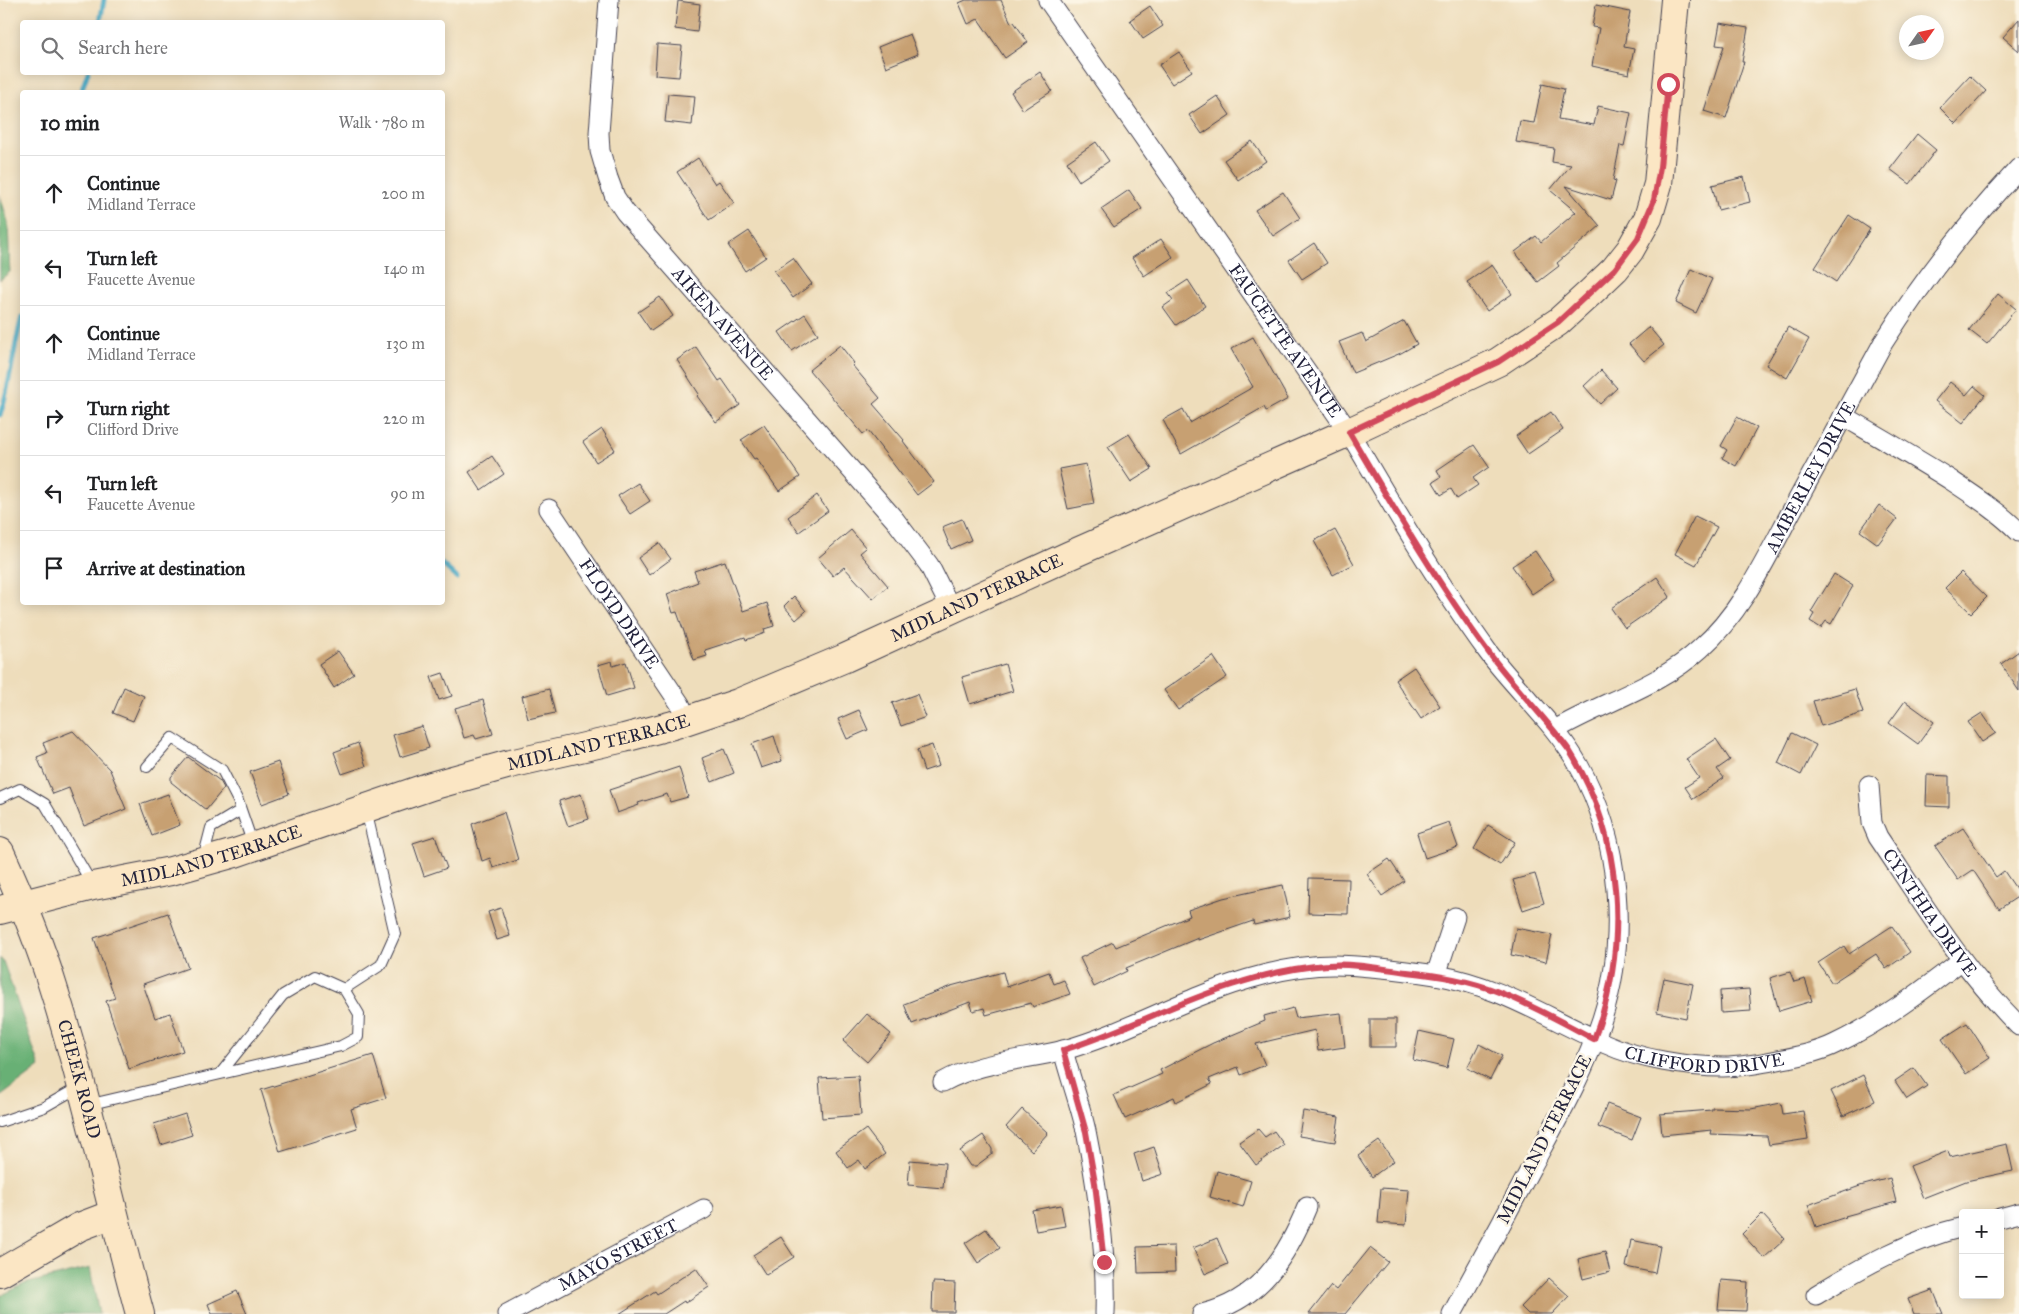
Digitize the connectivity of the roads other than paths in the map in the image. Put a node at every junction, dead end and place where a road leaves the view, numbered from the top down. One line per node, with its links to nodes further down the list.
1 (609, 0): 9 (street, AIKEN AVENUE)
2 (1048, 0): 6 (street, FAUCETTE AVENUE)
3 (1675, 0): 6 (street, MIDLAND TERRACE)
4 (2019, 168): 5 (street, AMBERLEY DRIVE)
5 (1843, 416): 8 (street); 11 (street, AMBERLEY DRIVE)
6 (1349, 432): 9 (street, MIDLAND TERRACE); 11 (street, FAUCETTE AVENUE)
7 (549, 509): 10 (street, FLOYD DRIVE)
8 (2019, 532)
9 (951, 610): 10 (street, MIDLAND TERRACE)
10 (687, 720): 15 (street, MIDLAND TERRACE)
11 (1555, 730): 27 (street, MIDLAND TERRACE)
12 (147, 767): 16 (lane)
13 (1869, 785): 23 (street, CYNTHIA DRIVE)
14 (0, 798): 20 (lane)
15 (365, 809): 17 (street, MIDLAND TERRACE); 25 (lane)
16 (241, 810): 17 (lane); 19 (lane)
17 (254, 847): 19 (street, MIDLAND TERRACE)
18 (0, 852): 21 (street, CHEEK ROAD)
19 (202, 862): 20 (street, MIDLAND TERRACE)
20 (94, 886): 21 (street, MIDLAND TERRACE)
21 (11, 907): 31 (street, CHEEK ROAD)
22 (1454, 917): 24 (street)
23 (1962, 960): 26 (street, CYNTHIA DRIVE); 27 (street, CLIFFORD DRIVE)
24 (1436, 975): 27 (street, CLIFFORD DRIVE); 28 (street, CLIFFORD DRIVE)
25 (344, 989): 29 (lane); 29 (lane)
26 (2019, 1026)
27 (1594, 1039): 45 (street, MIDLAND TERRACE)
28 (1063, 1050): 30 (street, CLIFFORD DRIVE); 43 (street)
29 (220, 1074): 31 (lane)
30 (944, 1082)
31 (84, 1095): 32 (lane); 36 (street, CHEEK ROAD)
32 (0, 1122)
33 (1307, 1207): 44 (street)
34 (704, 1209): 42 (street, MAYO STREET)
35 (2019, 1213): 37 (street)
36 (113, 1214): 39 (street); 41 (street, CHEEK ROAD)
37 (2004, 1217)
38 (1959, 1228): 40 (street)
39 (0, 1273)
40 (1816, 1295)
41 (140, 1314)
42 (507, 1314)
43 (1105, 1314)
44 (1202, 1314)
45 (1452, 1314)

